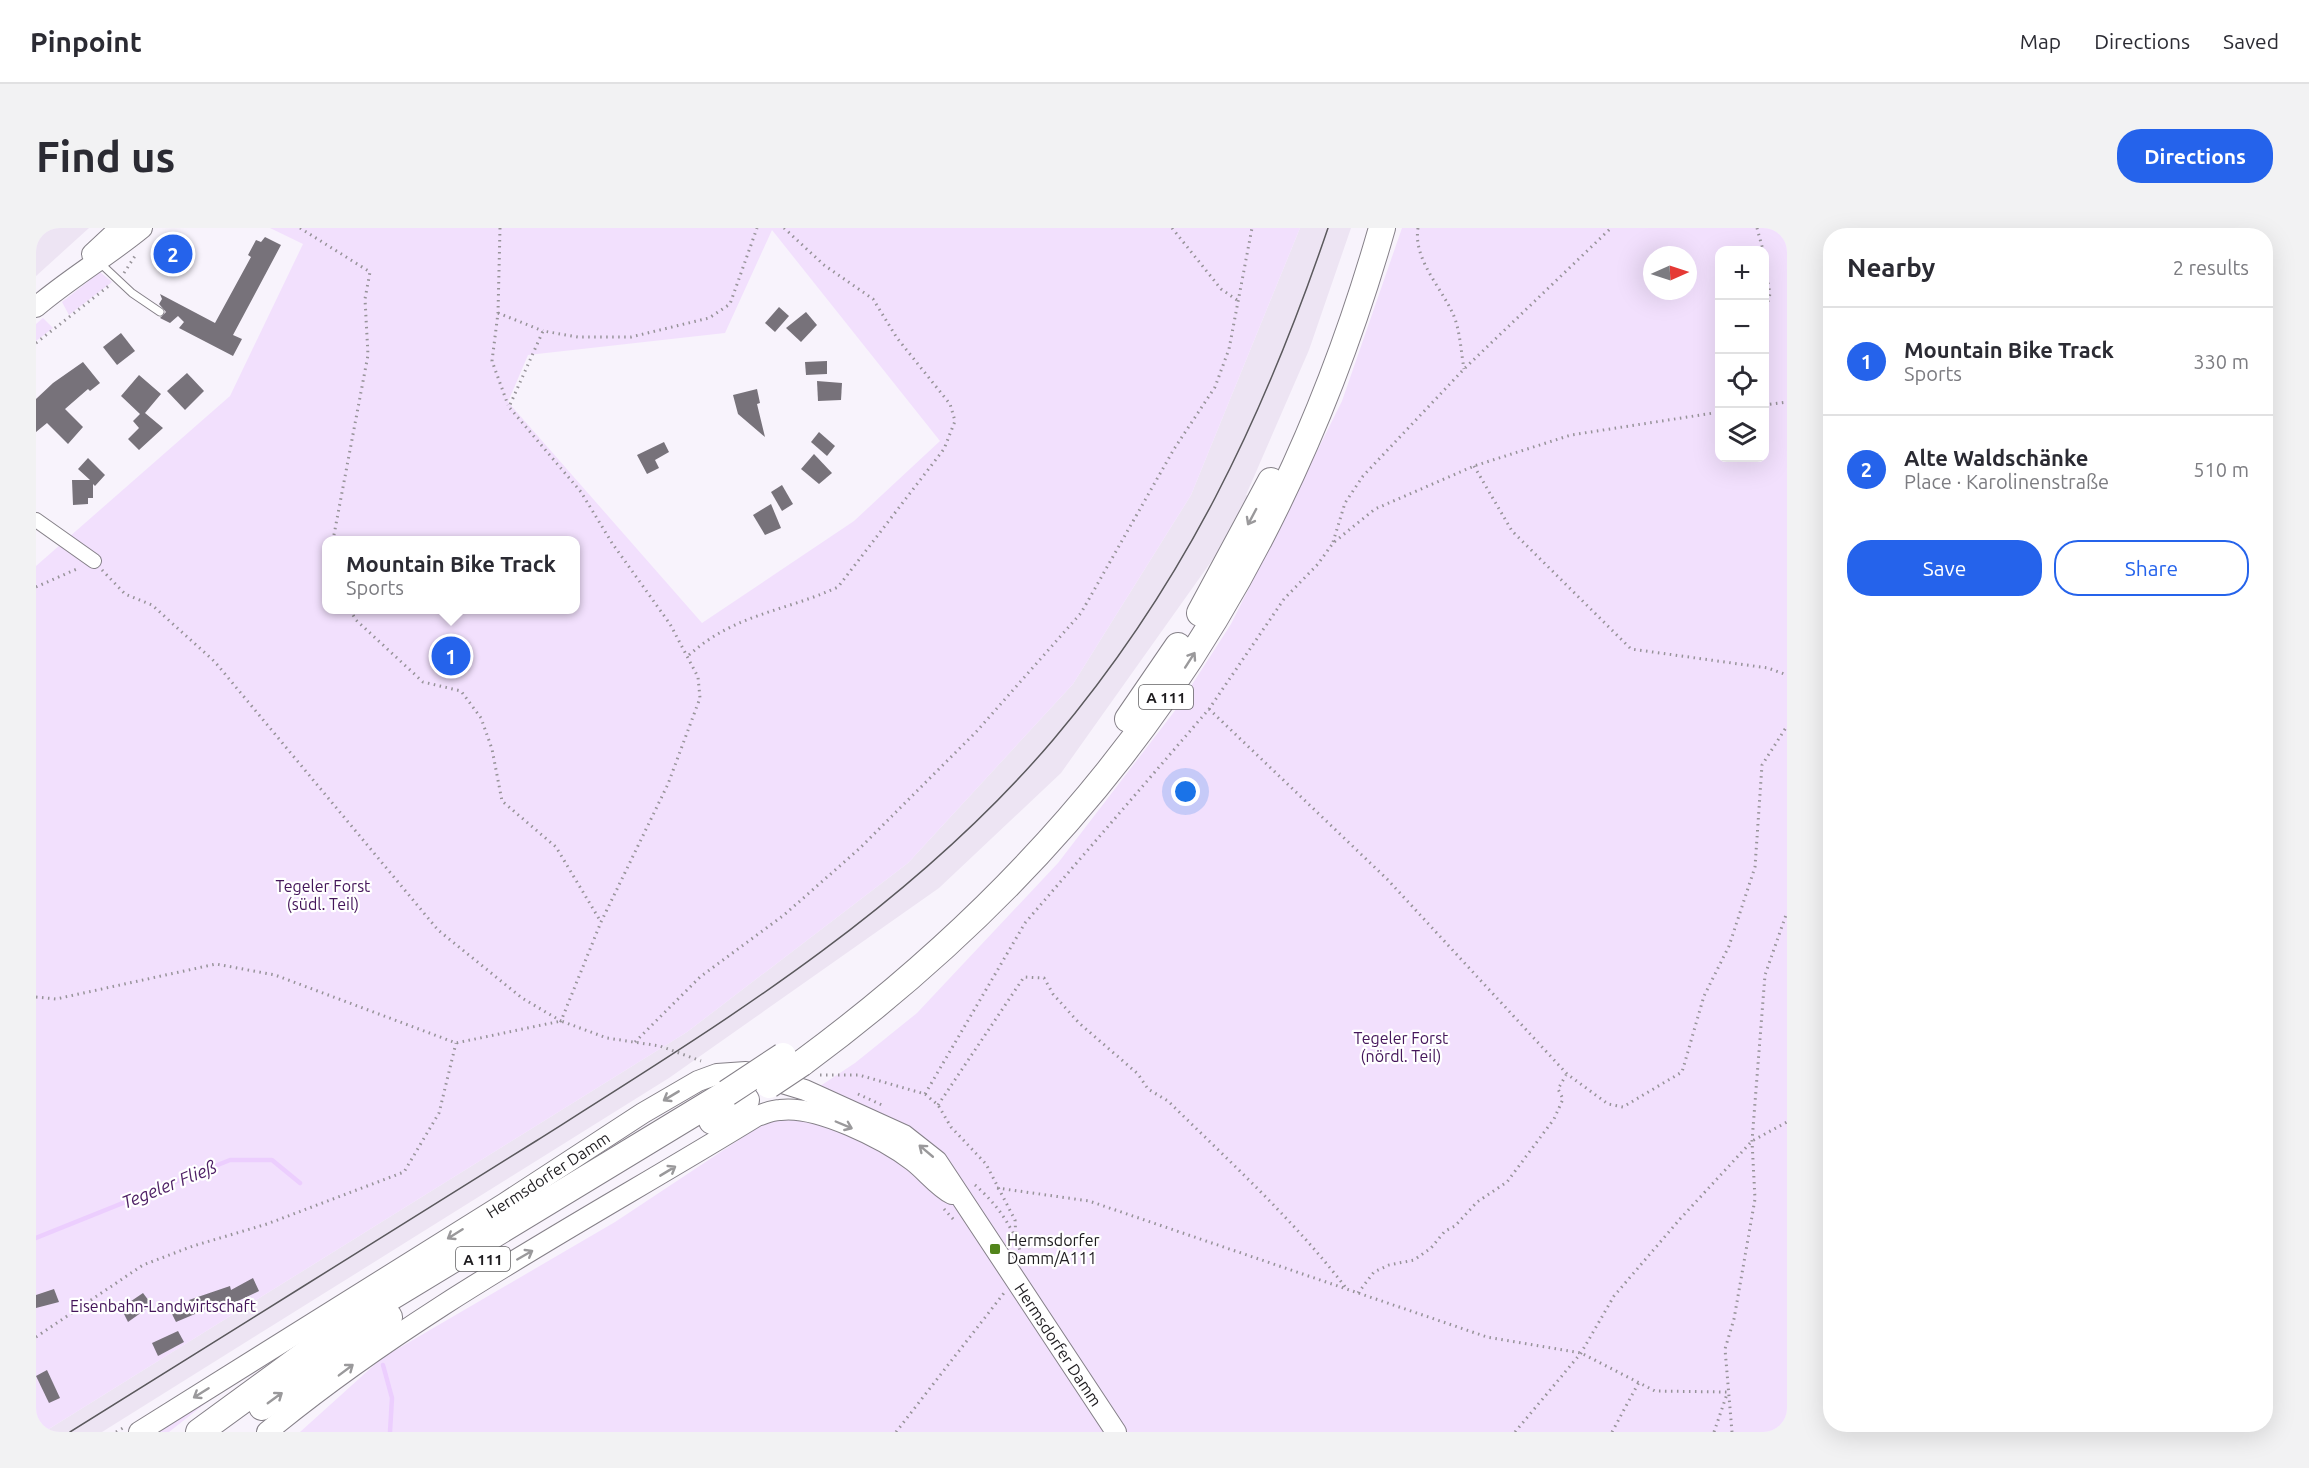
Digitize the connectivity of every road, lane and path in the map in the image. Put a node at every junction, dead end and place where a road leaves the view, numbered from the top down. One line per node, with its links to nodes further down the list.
1 (120, 228): 18 (main road)
2 (142, 228): 16 (main road)
3 (300, 228): 32 (path)
4 (500, 228): 22 (path)
5 (757, 228): 23 (path)
6 (784, 228): 37 (path)
7 (1172, 228): 19 (path)
8 (1252, 228): 19 (path)
9 (1364, 228): 48 (highway, A 111, one-way to 48)
10 (1382, 228): 48 (highway, A 111, one-way to 10)
11 (1418, 228): 25 (path)
12 (1611, 228): 25 (path)
13 (1757, 228): 14 (path)
14 (1762, 246)
15 (140, 249): 17 (path)
16 (97, 259): 17 (lane); 18 (main road)
17 (117, 279): 21 (lane); 24 (path)
18 (67, 280): 20 (main road)
19 (1237, 300): 45 (path)
20 (36, 307)
21 (160, 312)
22 (498, 313): 23 (path); 28 (path)
23 (543, 331): 28 (path)
24 (36, 343)
25 (1464, 369): 33 (path)
26 (1787, 402): 27 (path)
27 (1769, 404)
28 (509, 407): 37 (path)
29 (1715, 413): 30 (path)
30 (1474, 466): 33 (path); 38 (path)
31 (36, 520): 34 (street)
32 (334, 536)
33 (1333, 543): 39 (path)
34 (94, 561): 35 (path); 44 (path)
35 (36, 587)
36 (353, 614): 42 (path)
37 (689, 655): 42 (path)
38 (1787, 675)
39 (1209, 709): 49 (path); 50 (path)
40 (1787, 726): 49 (path)
41 (1787, 912): 54 (path)
42 (601, 922): 44 (path)
43 (36, 996): 46 (path)
44 (561, 1021): 45 (path); 46 (path)
45 (634, 1042): 47 (path)
46 (456, 1043): 63 (path)
47 (705, 1065)
48 (801, 1065): 50 (path); 51 (highway, A 111, bridge)
49 (1567, 1074): 62 (path)
50 (925, 1094): 52 (path)
51 (737, 1096): 64 (highway, A 111); 71 (highway, A 111, one-way to 51)
52 (938, 1106): 55 (path); 61 (path)
53 (1787, 1122): 54 (path)
54 (1752, 1141): 65 (path); 67 (path)
55 (998, 1188): 58 (path); 61 (path)
56 (960, 1198): 68 (main road, Hermsdorfer Damm, one-way to 68); 72 (main road, Hermsdorfer Damm, one-way to 56); 74 (main road, Hermsdorfer Damm)
57 (937, 1202): 59 (path)
58 (1003, 1217)
59 (961, 1228)
60 (1010, 1286): 73 (path)
61 (1347, 1289): 62 (path)
62 (1358, 1293): 65 (path)
63 (36, 1337)
64 (312, 1348): 69 (highway); 70 (highway, A 111)
65 (1581, 1353): 66 (path); 75 (path)
66 (1639, 1382): 67 (path); 76 (path)
67 (1728, 1392): 77 (path); 78 (path)
68 (139, 1432)
69 (181, 1432)
70 (199, 1432)
71 (228, 1432)
72 (267, 1432)
73 (897, 1432)
74 (1116, 1432)
75 (1515, 1432)
76 (1612, 1432)
77 (1714, 1432)
78 (1732, 1432)

